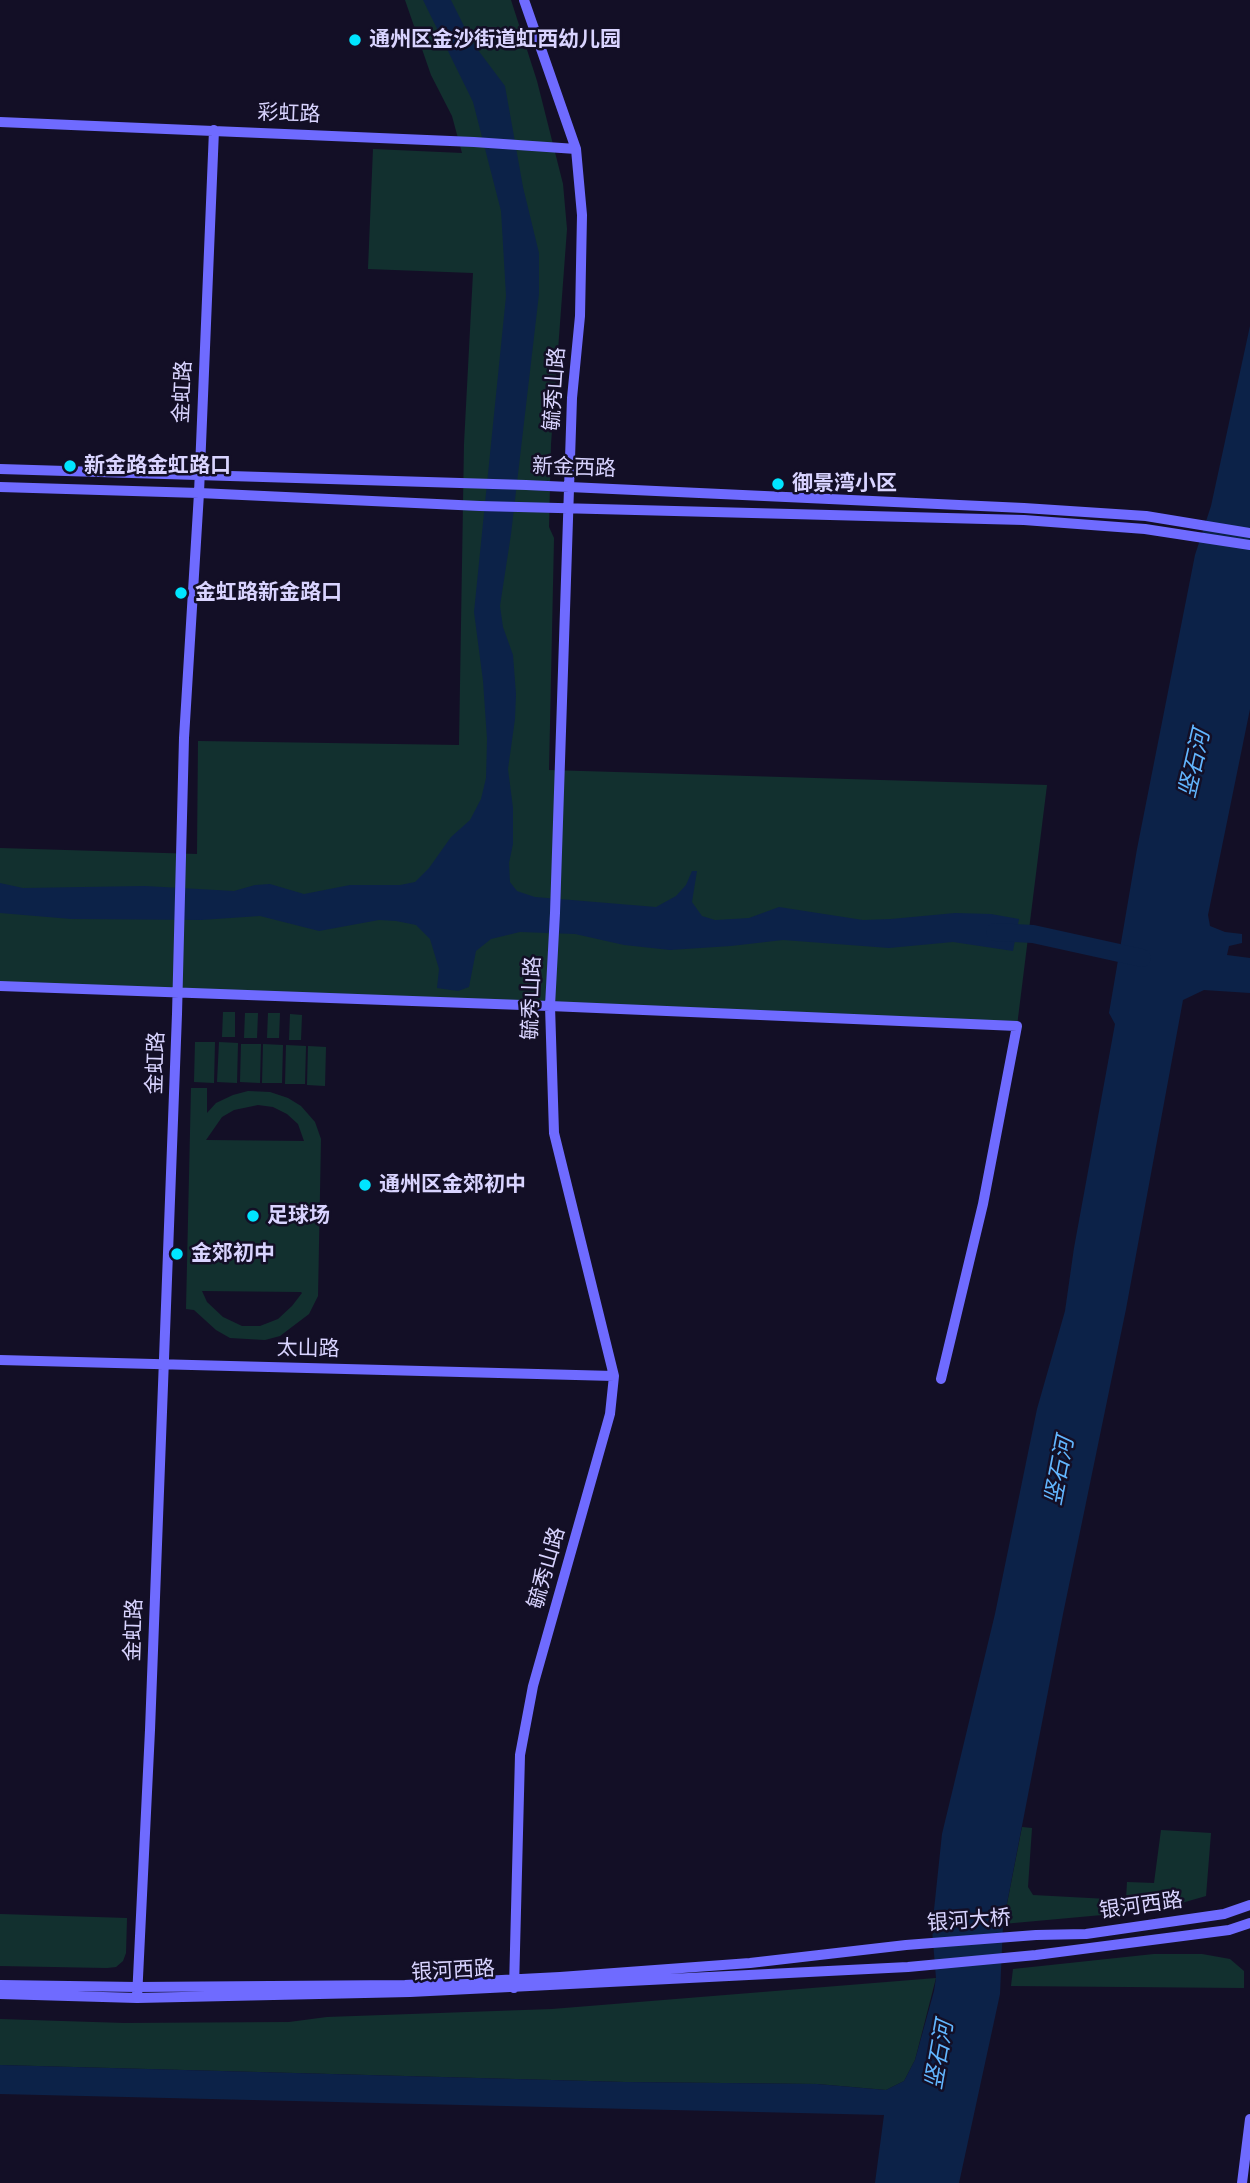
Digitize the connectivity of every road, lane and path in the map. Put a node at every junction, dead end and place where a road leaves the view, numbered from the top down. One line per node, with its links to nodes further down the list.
1 (524, 0): 4 (street, 毓秀山路)
2 (0, 122): 3 (street, 彩虹路)
3 (214, 130): 4 (street, 彩虹路); 6 (street, 金虹路)
4 (576, 149): 8 (street, 毓秀山路)
5 (0, 469): 6 (street, 新金西路)
6 (198, 474): 8 (street, 新金西路); 9 (street, 金虹路)
7 (0, 487): 9 (street, 新金西路)
8 (570, 487): 10 (street, 毓秀山路); 11 (street, 新金西路)
9 (199, 492): 10 (street, 新金西路); 14 (street, 金虹路)
10 (568, 507): 12 (street, 新金西路); 15 (street, 毓秀山路)
11 (1250, 533)
12 (1250, 545)
13 (0, 986): 14 (street)
14 (177, 993): 15 (street); 17 (street, 金虹路)
15 (550, 1006): 18 (street, 毓秀山路); 19 (street)
16 (0, 1360): 17 (street, 太山路)
17 (163, 1364): 18 (street, 太山路); 28 (street, 金虹路)
18 (614, 1376): 26 (street, 毓秀山路)
19 (941, 1380)
20 (1250, 1905): 22 (street, 银河西路)
21 (1250, 1923): 24 (street, 银河西路)
22 (1035, 1935): 23 (street, 银河大桥)
23 (906, 1945): 26 (street, 银河西路)
24 (1037, 1955): 25 (street, 银河大桥)
25 (908, 1967): 26 (street, 银河西路)
26 (514, 1983): 28 (street, 银河西路)
27 (0, 1985): 28 (street, 银河西路)
28 (137, 1993): 29 (street, 银河西路)
29 (0, 1994)
30 (1250, 2119): 31 (street)
31 (1242, 2183)

